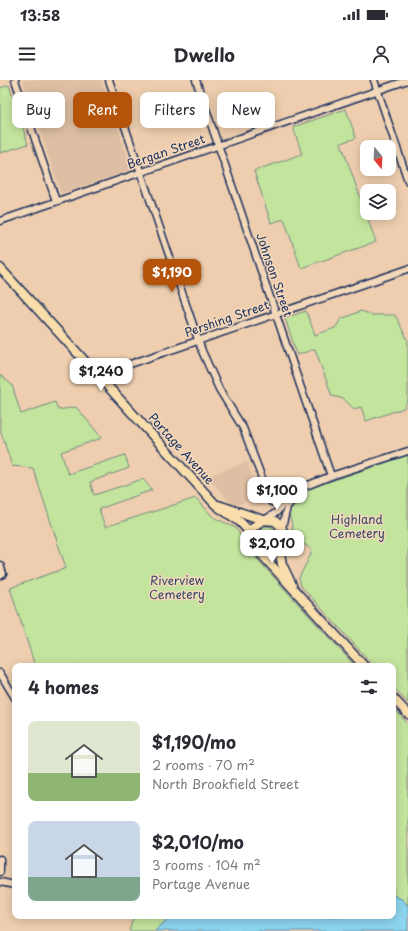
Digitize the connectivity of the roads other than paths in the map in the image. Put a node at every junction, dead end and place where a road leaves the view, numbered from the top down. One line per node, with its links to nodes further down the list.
1 (15, 80): 10 (street)
2 (109, 80): 8 (street)
3 (196, 80): 7 (street, Johnson Street)
4 (374, 80): 6 (street)
5 (408, 80): 6 (street, Bergan Street)
6 (378, 91): 7 (street, Bergan Street); 9 (street)
7 (218, 146): 8 (street, Bergan Street); 14 (street, Johnson Street)
8 (141, 172): 10 (street, Bergan Street); 15 (street)
9 (408, 181)
10 (56, 201): 11 (street, Bergan Street)
11 (0, 221)
12 (0, 268): 16 (main road, Portage Avenue)
13 (408, 269): 14 (street, Pershing Street)
14 (276, 314): 15 (street, Pershing Street); 18 (street, Johnson Street)
15 (198, 341): 16 (street, Pershing Street); 20 (street)
16 (98, 375): 21 (main road, Portage Avenue)
17 (408, 451): 18 (street)
18 (331, 476): 19 (street)
19 (310, 485): 22 (street); 23 (street)
20 (271, 502)
21 (215, 504): 22 (main road, Portage Avenue); 24 (main road, Portage Avenue)
22 (264, 520): 23 (main road); 24 (main road)
23 (282, 528): 25 (main road)
24 (250, 535): 26 (main road)
25 (279, 550): 26 (main road); 29 (main road)
26 (262, 554): 29 (main road)
27 (0, 565): 28 (street)
28 (1, 575)
29 (296, 592): 30 (main road)
30 (361, 663)
31 (0, 673): 32 (street)
32 (12, 693)
33 (396, 701): 34 (main road)
34 (408, 714)
35 (0, 860): 36 (street)
36 (0, 872)
37 (0, 882): 38 (street)
38 (12, 884)

